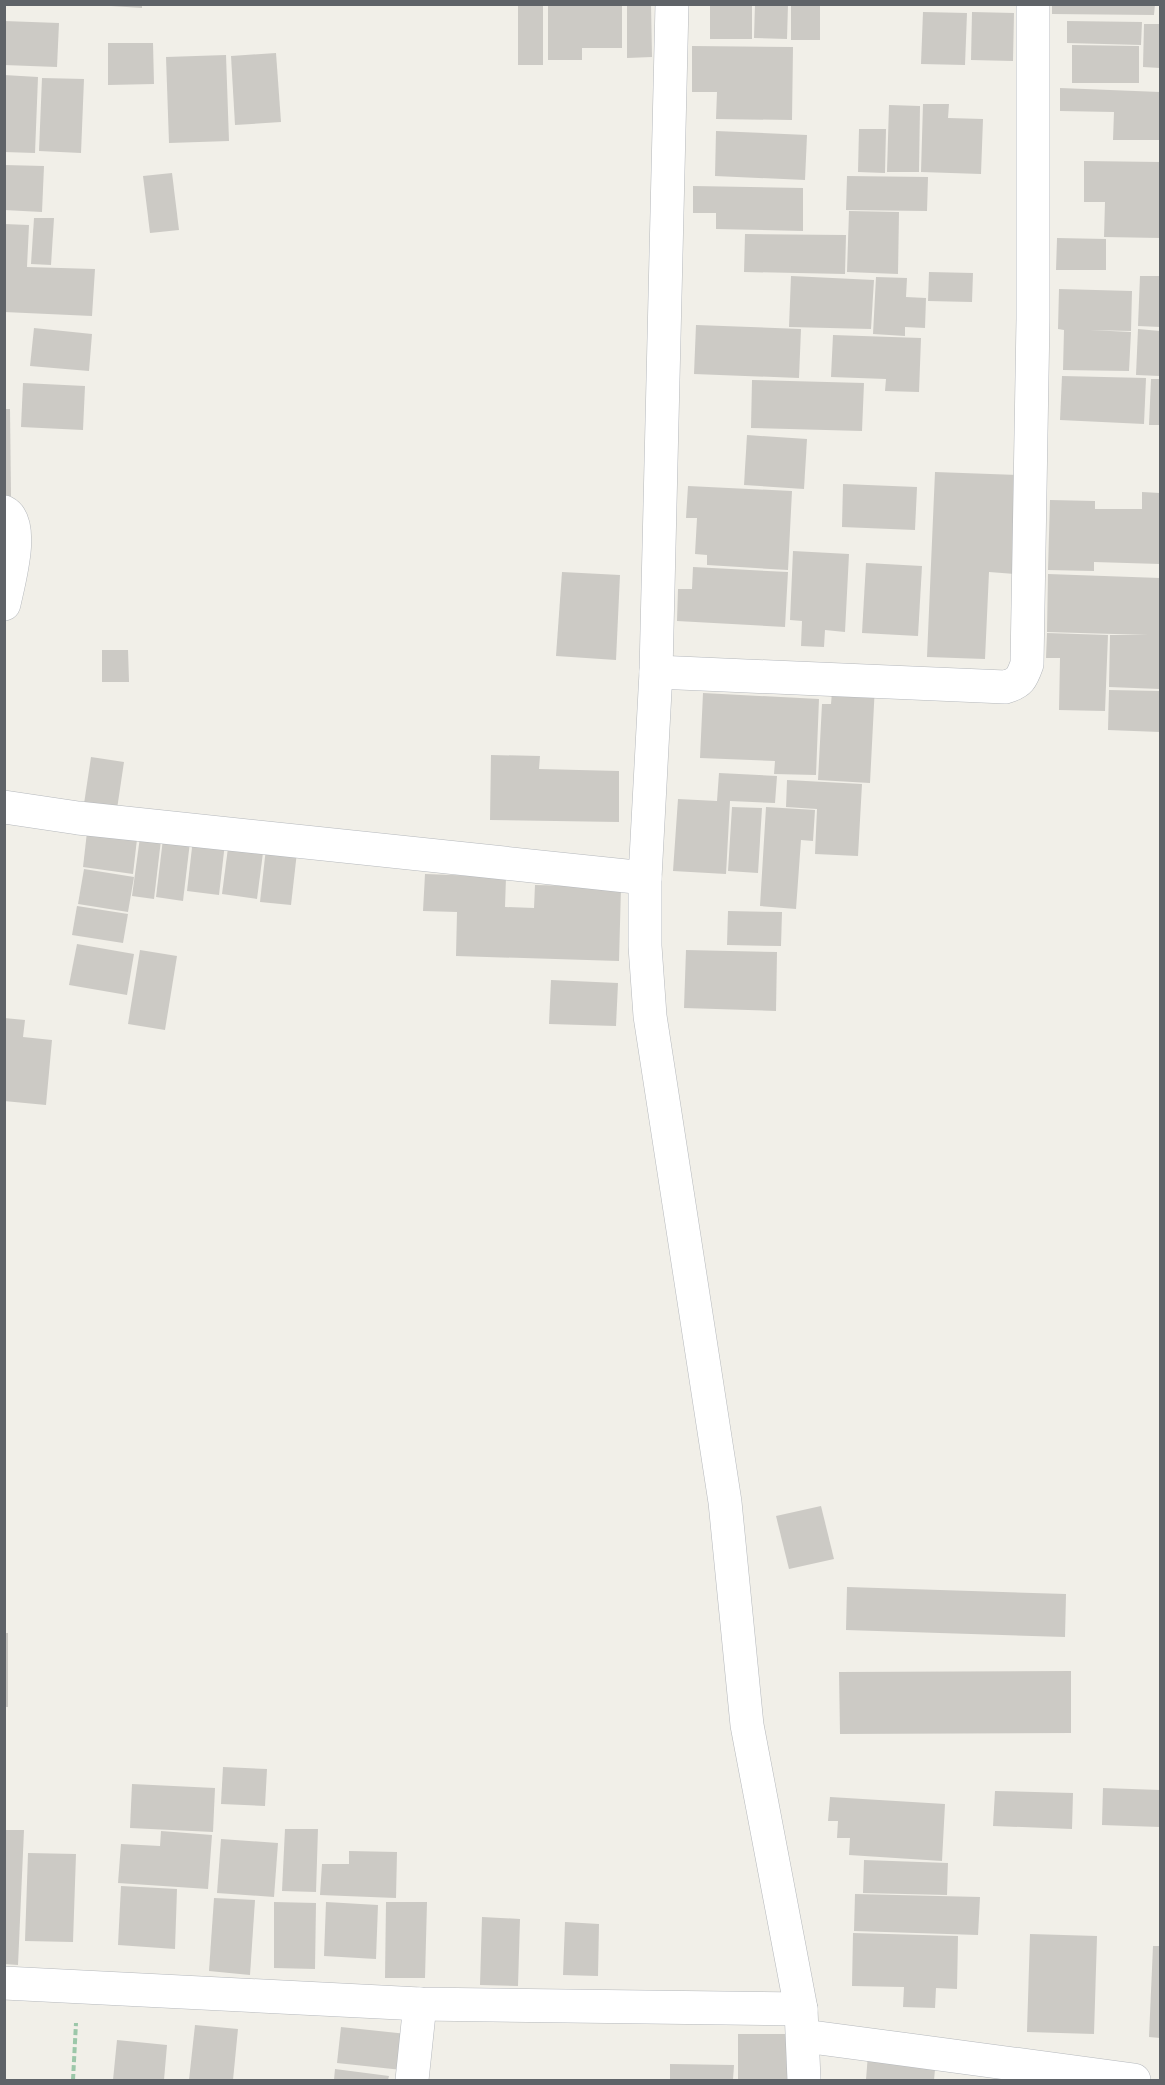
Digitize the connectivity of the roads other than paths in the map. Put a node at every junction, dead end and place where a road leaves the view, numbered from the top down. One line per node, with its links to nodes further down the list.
1 (672, 4): 5 (street)
2 (1034, 4): 5 (street)
3 (4, 512): 4 (street)
4 (4, 604)
5 (656, 672): 7 (street)
6 (4, 807): 7 (street)
7 (645, 878): 10 (street)
8 (4, 1983): 9 (street)
9 (420, 2004): 10 (street); 11 (street)
10 (802, 2022): 12 (street); 13 (street)
11 (412, 2080)
12 (804, 2080)
13 (1134, 2080)

